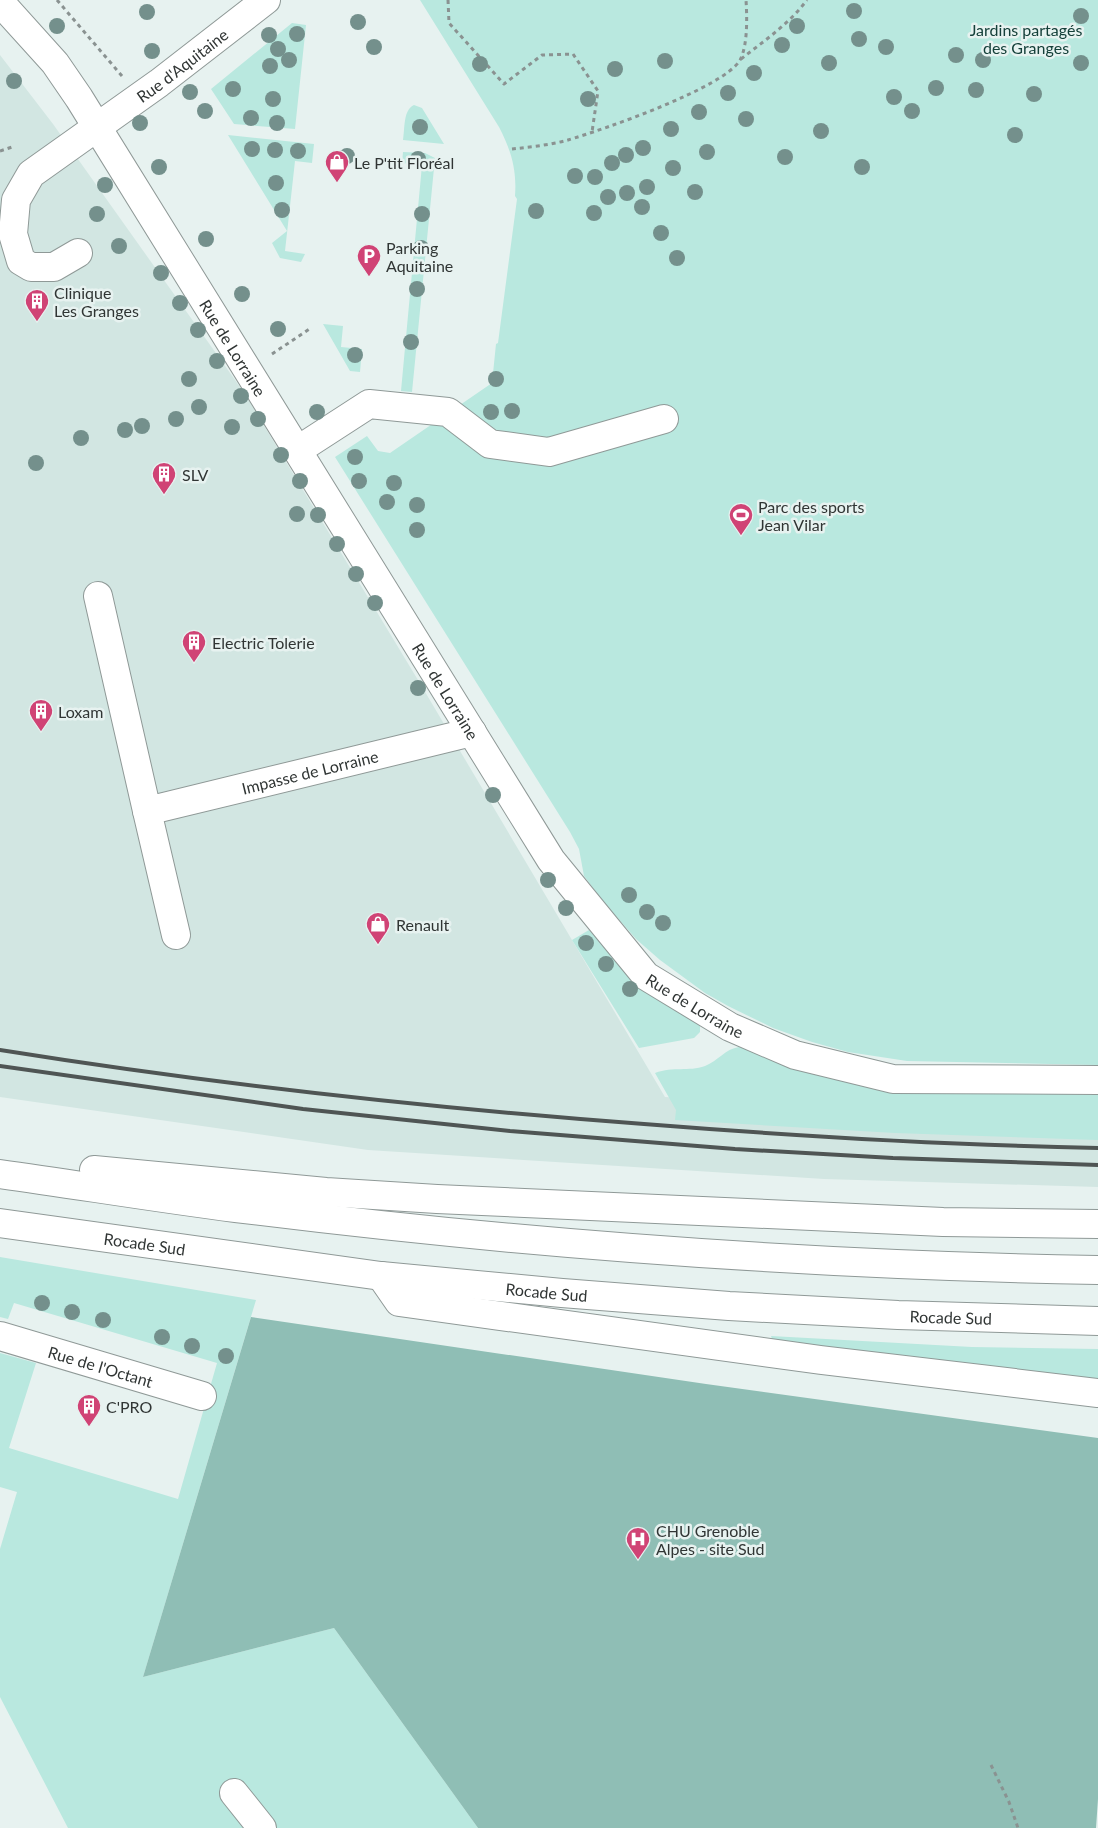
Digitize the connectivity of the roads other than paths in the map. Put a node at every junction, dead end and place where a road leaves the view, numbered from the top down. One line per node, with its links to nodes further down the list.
1 (266, 0): 3 (main road, Rue d'Aquitaine)
2 (0, 2): 3 (main road, Rue de Lorraine)
3 (97, 127): 4 (main road, Rue d'Aquitaine); 6 (main road, Rue de Lorraine)
4 (78, 253)
5 (664, 419): 6 (main road)
6 (298, 450): 8 (main road, Rue de Lorraine)
7 (98, 596): 9 (main road)
8 (472, 732): 9 (main road, Impasse de Lorraine); 11 (main road, Rue de Lorraine)
9 (147, 812): 10 (main road)
10 (176, 935)
11 (1098, 1080)
12 (0, 1161): 15 (main road)
13 (0, 1174): 16 (main road)
14 (0, 1224): 17 (main road, Rocade Sud)
15 (1098, 1224)
16 (1098, 1270)
17 (381, 1276): 18 (main road, Rocade Sud); 20 (main road)
18 (1098, 1321)
19 (0, 1336): 21 (main road, Rue de l'Octant)
20 (1098, 1394)
21 (202, 1396)
22 (234, 1793): 23 (main road)
23 (262, 1828)

